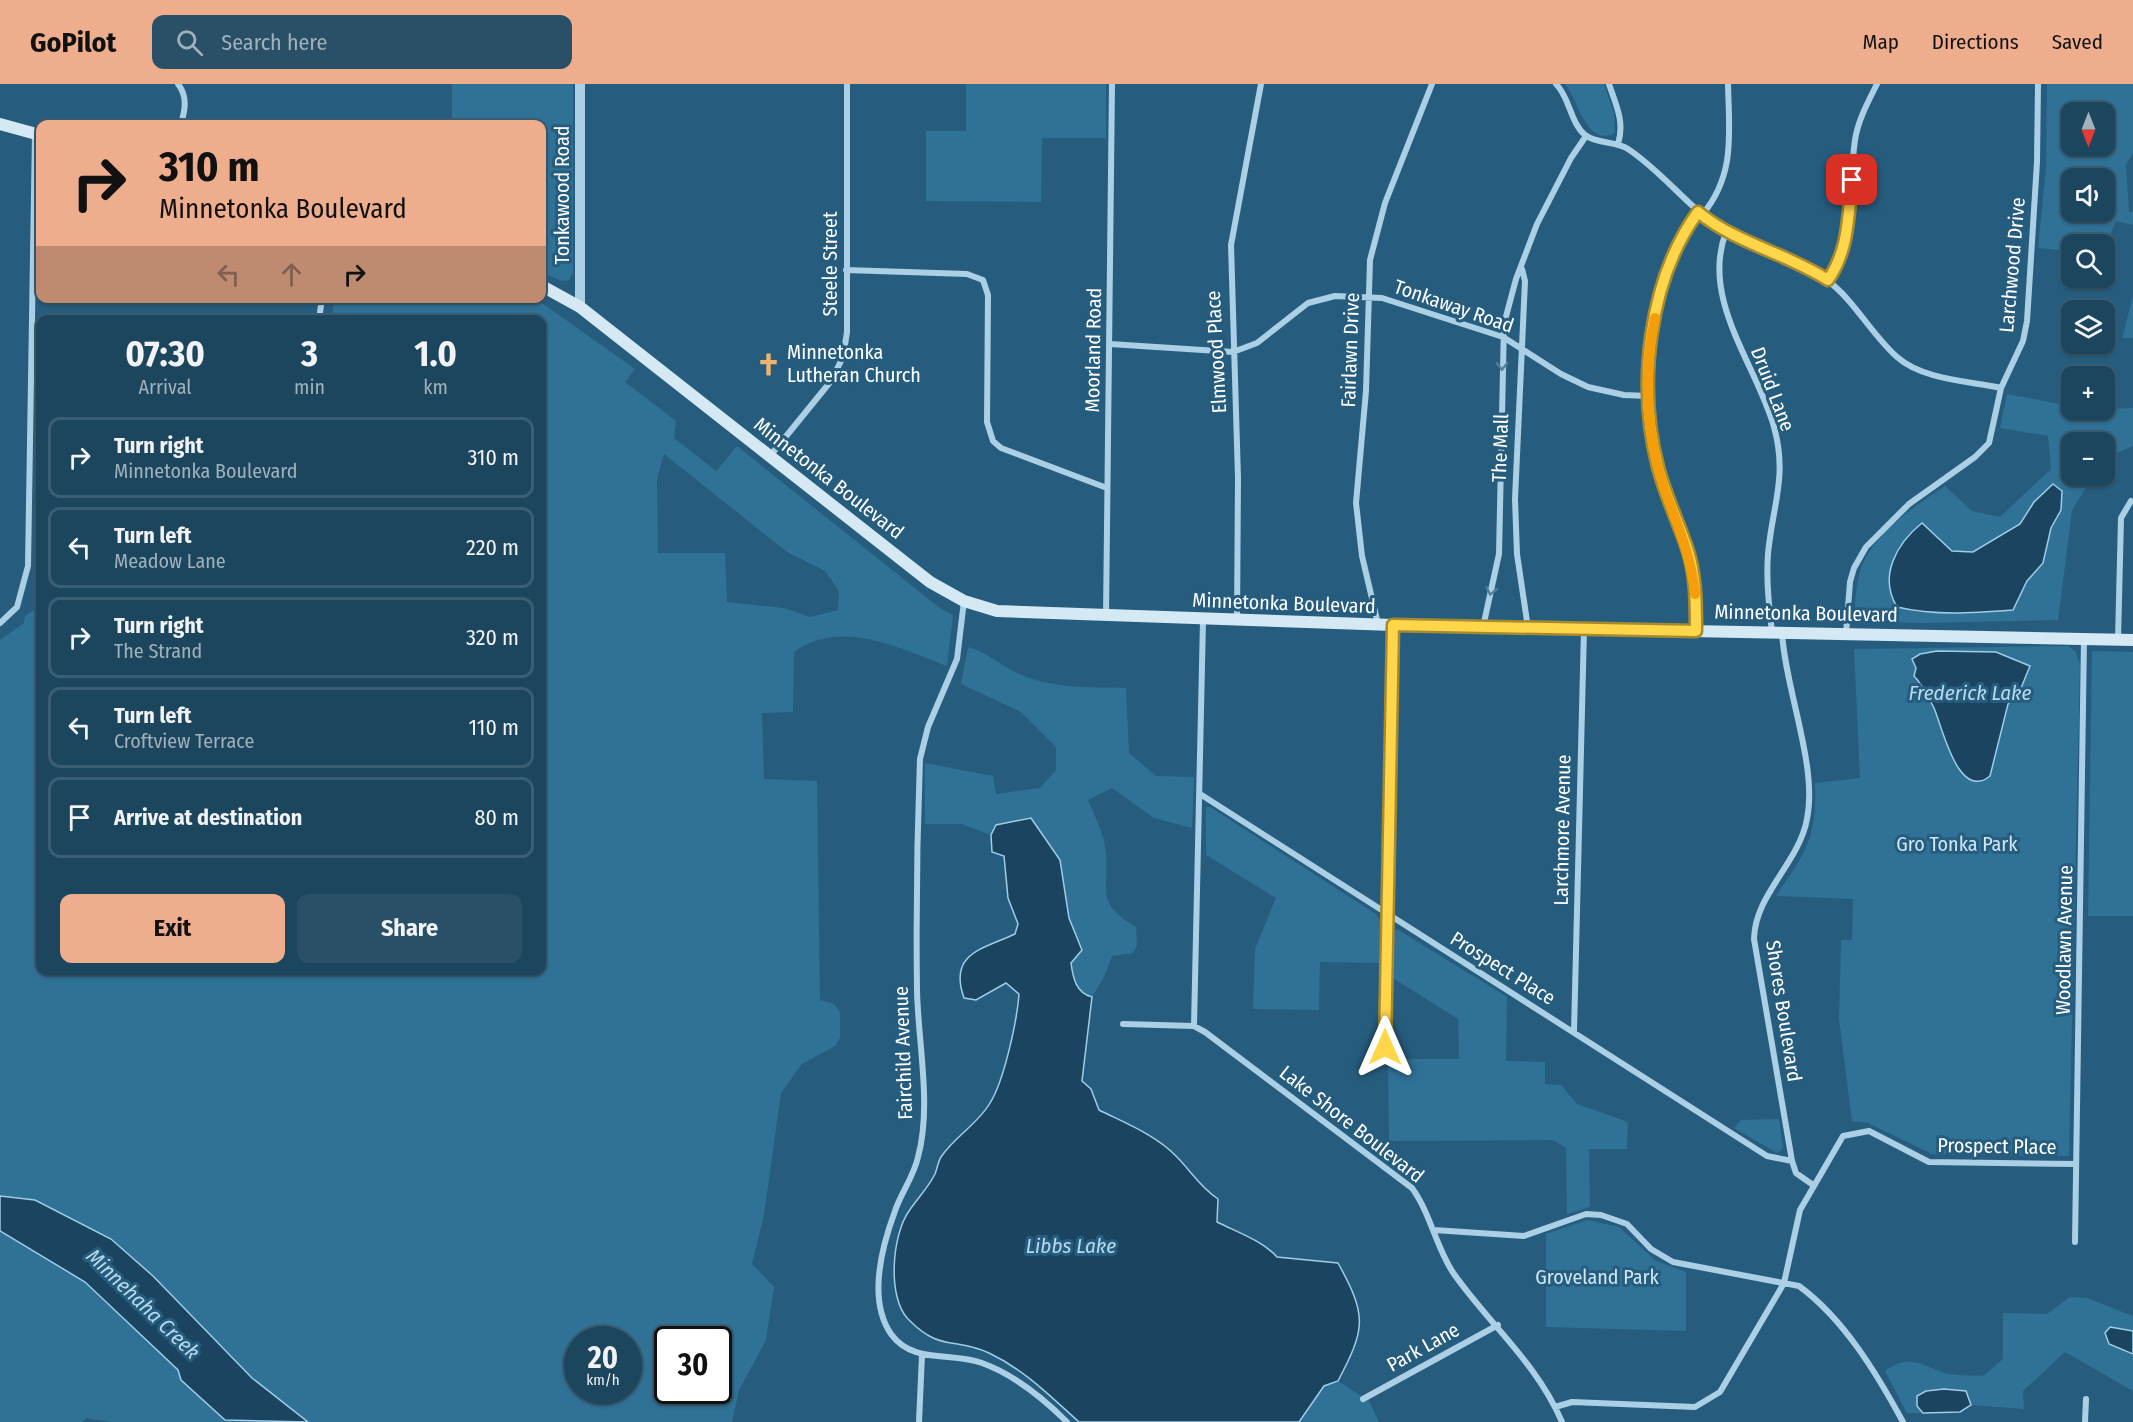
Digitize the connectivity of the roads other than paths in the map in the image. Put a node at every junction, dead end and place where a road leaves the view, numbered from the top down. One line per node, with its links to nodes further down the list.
1 (178, 84): 12 (street)
2 (579, 84): 25 (street, Tonkawood Road)
3 (847, 84): 21 (street, Steele Street)
4 (1112, 84): 27 (street, Moorland Road)
5 (1432, 84): 24 (street, Fairlawn Drive)
6 (1556, 84): 15 (street)
7 (1609, 84): 16 (street)
8 (1728, 84): 17 (street)
9 (1877, 84): 22 (street)
10 (2038, 84): 30 (street, Larchwood Drive)
11 (1263, 86): 29 (street, Elmwood Place)
12 (182, 120)
13 (0, 123): 14 (main road)
14 (36, 133)
15 (1586, 136): 16 (street); 20 (street, The Mall)
16 (1618, 144): 17 (street)
17 (1700, 213): 19 (street); 31 (street)
18 (36, 220): 39 (street)
19 (1726, 232): 22 (street); 46 (street, Druid Lane)
20 (1522, 268): 26 (street, The Mall); 28 (street, The Mall)
21 (846, 270): 32 (street, Steele Street); 33 (street)
22 (1828, 280): 30 (street)
23 (546, 288): 25 (main road, Minnetonka Boulevard)
24 (1369, 296): 26 (street, Tonkaway Road); 29 (street, Tonkaway Road); 40 (street, Fairlawn Drive)
25 (580, 307): 32 (main road, Minnetonka Boulevard)
26 (1503, 337): 28 (street, Tonkaway Road); 42 (street, The Mall, one-way to 42)
27 (1110, 344): 29 (street, Tonkaway Road); 33 (street, Moorland Road)
28 (1521, 348): 31 (street, Tonkaway Road); 43 (street, The Mall)
29 (1233, 352): 38 (street, Elmwood Place)
30 (2001, 388): 47 (street, Larchwood Drive)
31 (1648, 396): 45 (street)
32 (770, 456): 35 (main road, Minnetonka Boulevard)
33 (1107, 488): 36 (street, Moorland Road)
34 (2132, 501): 49 (street)
35 (964, 601): 36 (main road, Minnetonka Boulevard); 64 (street, Fairchild Avenue)
36 (1106, 617): 37 (main road, Minnetonka Boulevard)
37 (1203, 620): 38 (main road, Minnetonka Boulevard); 51 (street)
38 (1237, 621): 40 (main road, Minnetonka Boulevard)
39 (0, 623)
40 (1378, 625): 41 (main road, Minnetonka Boulevard)
41 (1393, 625): 42 (main road, Minnetonka Boulevard); 52 (street)
42 (1483, 627): 43 (main road, Minnetonka Boulevard)
43 (1528, 628): 44 (main road, Minnetonka Boulevard)
44 (1584, 629): 45 (main road, Minnetonka Boulevard); 55 (street, Larchmore Avenue)
45 (1696, 631): 46 (main road, Minnetonka Boulevard)
46 (1777, 632): 47 (main road, Minnetonka Boulevard); 57 (street, Shores Boulevard)
47 (1846, 633): 48 (main road, Minnetonka Boulevard)
48 (2084, 639): 49 (main road, Minnetonka Boulevard); 58 (street, Woodlawn Avenue)
49 (2118, 640): 50 (main road, Minnetonka Boulevard)
50 (2133, 640)
51 (1200, 794): 52 (street, Prospect Place); 54 (street)
52 (1386, 914): 55 (street, Prospect Place); 56 (street)
53 (1123, 1024): 54 (street)
54 (1194, 1026): 60 (street, Lake Shore Boulevard)
55 (1574, 1032): 57 (street, Prospect Place)
56 (1385, 1047)
57 (1792, 1161): 59 (street, Shores Boulevard)
58 (2076, 1164): 59 (street, Prospect Place); 61 (street, Woodlawn Avenue)
59 (1813, 1185): 62 (street)
60 (1434, 1230): 62 (street); 63 (street, Lake Shore Boulevard)
61 (2074, 1242)
62 (1784, 1283): 67 (street); 71 (street)
63 (1498, 1325): 65 (street, Park Lane); 67 (street, Lake Shore Boulevard)
64 (922, 1355): 68 (street); 69 (street, Fairchild Avenue)
65 (1363, 1399)
66 (2086, 1399): 72 (street)
67 (1555, 1407): 70 (street, Lake Shore Boulevard)
68 (919, 1422)
69 (1067, 1422)
70 (1562, 1422)
71 (1903, 1422)
72 (2085, 1422)

